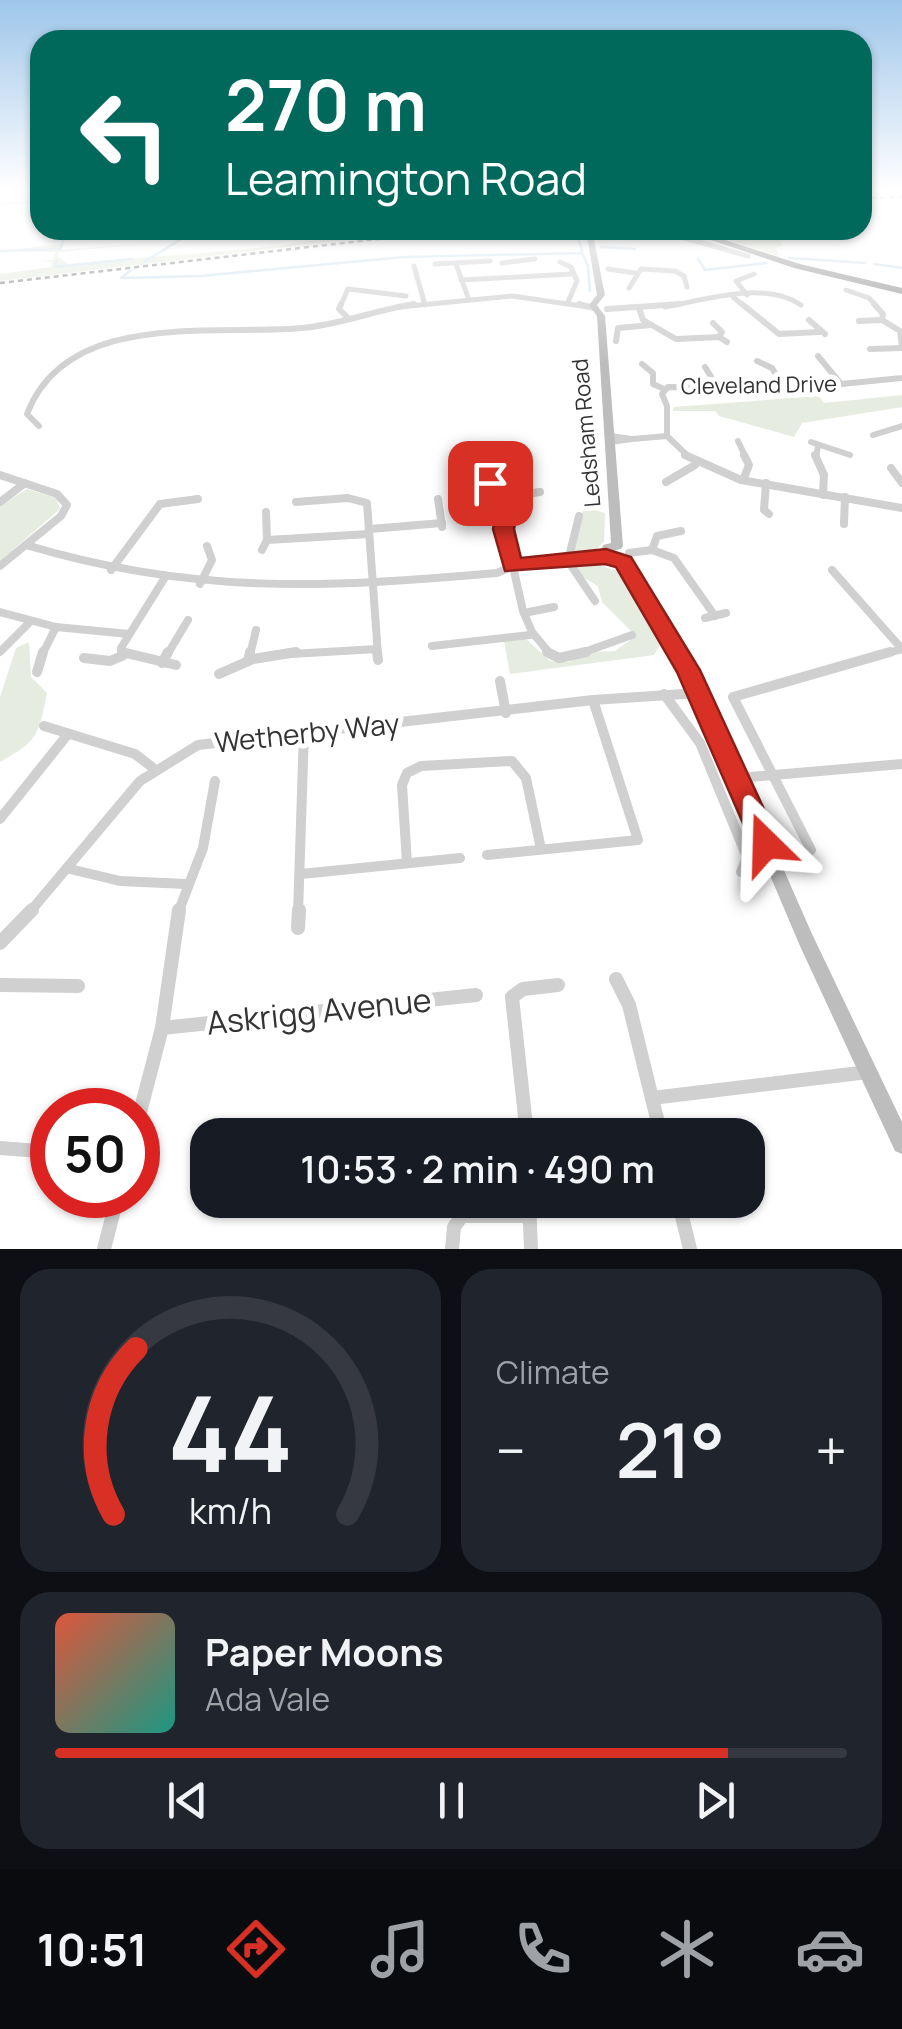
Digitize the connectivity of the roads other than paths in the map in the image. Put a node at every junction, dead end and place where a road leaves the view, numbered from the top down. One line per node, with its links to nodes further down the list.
1 (591, 248): 32 (main road, Ledsham Road)
2 (721, 248): 4 (street)
3 (742, 248): 20 (highway)
4 (748, 256)
5 (535, 259): 15 (street)
6 (490, 261): 9 (street)
7 (560, 262): 13 (street)
8 (435, 264): 9 (street)
9 (456, 264): 16 (street)
10 (414, 266): 31 (street)
11 (611, 268): 12 (street)
12 (635, 273): 17 (street); 18 (street)
13 (571, 274): 15 (street); 28 (street)
14 (749, 274): 23 (street)
15 (516, 277): 16 (street)
16 (460, 280): 26 (street)
17 (687, 287)
18 (629, 288): 19 (street); 33 (street)
19 (640, 289)
20 (902, 291)
21 (845, 292): 38 (street)
22 (694, 293): 27 (street)
23 (747, 295): 25 (street); 30 (street)
24 (406, 296): 35 (street)
25 (732, 296): 27 (street); 36 (street)
26 (468, 300): 28 (street); 31 (street)
27 (703, 300): 34 (street)
28 (568, 302): 29 (street)
29 (583, 304): 32 (street)
30 (801, 304)
31 (425, 305): 35 (street)
32 (601, 306): 33 (street); 59 (main road, Ledsham Road)
33 (627, 308): 34 (street)
34 (639, 308): 40 (street)
35 (347, 317): 55 (street)
36 (809, 320)
37 (859, 320): 38 (street)
38 (882, 320): 44 (street)
39 (713, 323): 41 (street)
40 (651, 326): 41 (street); 42 (street)
41 (719, 337): 43 (street)
42 (616, 341)
43 (727, 342)
44 (902, 348): 45 (street)
45 (870, 349)
46 (821, 357): 52 (street)
47 (762, 362): 51 (street)
48 (647, 365): 54 (street)
49 (704, 367): 53 (street)
50 (902, 378): 52 (street, Cleveland Drive)
51 (780, 381): 52 (street, Cleveland Drive); 53 (street, Cleveland Drive)
52 (842, 384)
53 (718, 388): 54 (street, Cleveland Drive)
54 (664, 390): 58 (street, Cleveland Drive)
55 (40, 426)
56 (902, 426): 57 (street)
57 (871, 435)
58 (666, 436): 59 (street); 62 (street)
59 (610, 439): 92 (main road, Ledsham Road)
60 (735, 442): 66 (street)
61 (850, 455): 73 (street)
62 (695, 465): 65 (street); 66 (street)
63 (897, 470): 69 (street)
64 (0, 475): 67 (street)
65 (667, 477)
66 (744, 478): 70 (street)
67 (25, 483): 78 (street); 90 (street)
68 (490, 483): 74 (street)
69 (902, 483)
70 (766, 484): 73 (street); 82 (street)
71 (540, 492): 72 (street)
72 (515, 493): 74 (street)
73 (823, 495): 75 (street)
74 (504, 496): 99 (street)
75 (845, 497): 80 (street); 86 (street)
76 (198, 499): 84 (street)
77 (438, 500): 87 (street)
78 (0, 502)
79 (296, 502): 87 (street)
80 (901, 505)
81 (266, 512): 89 (street)
82 (770, 514)
83 (137, 516): 84 (street)
84 (149, 516): 100 (street)
85 (579, 516): 97 (street)
86 (840, 521)
87 (369, 532): 89 (street); 103 (street)
88 (674, 533): 94 (street)
89 (267, 536): 93 (street)
90 (26, 545): 98 (street); 100 (street)
91 (207, 546): 104 (street)
92 (617, 546): 95 (main road); 96 (main road)
93 (262, 550)
94 (652, 550): 96 (street); 109 (street)
95 (606, 556): 96 (main road); 97 (street)
96 (626, 558): 128 (main road)
97 (568, 561): 99 (street); 105 (street)
98 (0, 566)
99 (513, 566): 103 (street); 108 (street)
100 (112, 570): 102 (street)
101 (832, 570): 118 (street)
102 (164, 579): 104 (street); 114 (street)
103 (372, 583): 104 (street); 122 (street)
104 (200, 584)
105 (595, 600)
106 (554, 607): 108 (street)
107 (0, 612): 111 (street)
108 (524, 613): 115 (street)
109 (715, 616)
110 (188, 620): 123 (street)
111 (31, 621): 112 (street); 119 (street)
112 (56, 627): 114 (street); 125 (street)
113 (256, 630): 122 (street)
114 (128, 634): 120 (street)
115 (530, 635): 116 (street); 117 (street)
116 (632, 635)
117 (432, 646)
118 (902, 649): 137 (street)
119 (0, 652)
120 (122, 656): 121 (street); 123 (street)
121 (84, 658)
122 (248, 661): 126 (street)
123 (162, 663): 124 (street)
124 (176, 664)
125 (37, 672)
126 (219, 674)
127 (500, 681): 131 (street)
128 (699, 693): 129 (street, Wetherby Way); 138 (main road)
129 (664, 694): 130 (street, Wetherby Way); 147 (street)
130 (593, 700): 131 (street, Wetherby Way); 141 (street)
131 (506, 713): 133 (street, Wetherby Way)
132 (44, 726): 134 (street)
133 (304, 732): 136 (street, Wetherby Way); 148 (street)
134 (68, 734): 136 (street); 140 (street)
135 (902, 764): 137 (street)
136 (152, 767): 146 (street, Wetherby Way)
137 (772, 774): 138 (street); 142 (street)
138 (739, 778): 158 (main road)
139 (214, 781): 149 (street)
140 (0, 819)
141 (541, 850): 143 (street); 145 (street)
142 (811, 850)
143 (487, 855)
144 (460, 858): 145 (street)
145 (406, 863): 148 (street)
146 (70, 868): 149 (street); 151 (street, Wetherby Way)
147 (741, 872)
148 (301, 874): 150 (street)
149 (186, 884): 157 (street)
150 (298, 928)
151 (0, 943)
152 (616, 979): 160 (street)
153 (558, 984): 161 (street)
154 (0, 986): 155 (street)
155 (78, 986)
156 (476, 995): 157 (street, Askrigg Avenue)
157 (162, 1028): 159 (street)
158 (868, 1072): 160 (street); 163 (main road)
159 (146, 1088)
160 (652, 1098): 162 (street)
161 (525, 1118)
162 (657, 1118)
163 (902, 1144)
164 (0, 1148): 165 (street)
165 (30, 1150)
166 (112, 1218): 170 (street)
167 (461, 1218): 171 (street)
168 (530, 1218): 172 (street)
169 (682, 1218): 173 (street)
170 (104, 1249)
171 (452, 1249)
172 (531, 1249)
173 (690, 1249)

